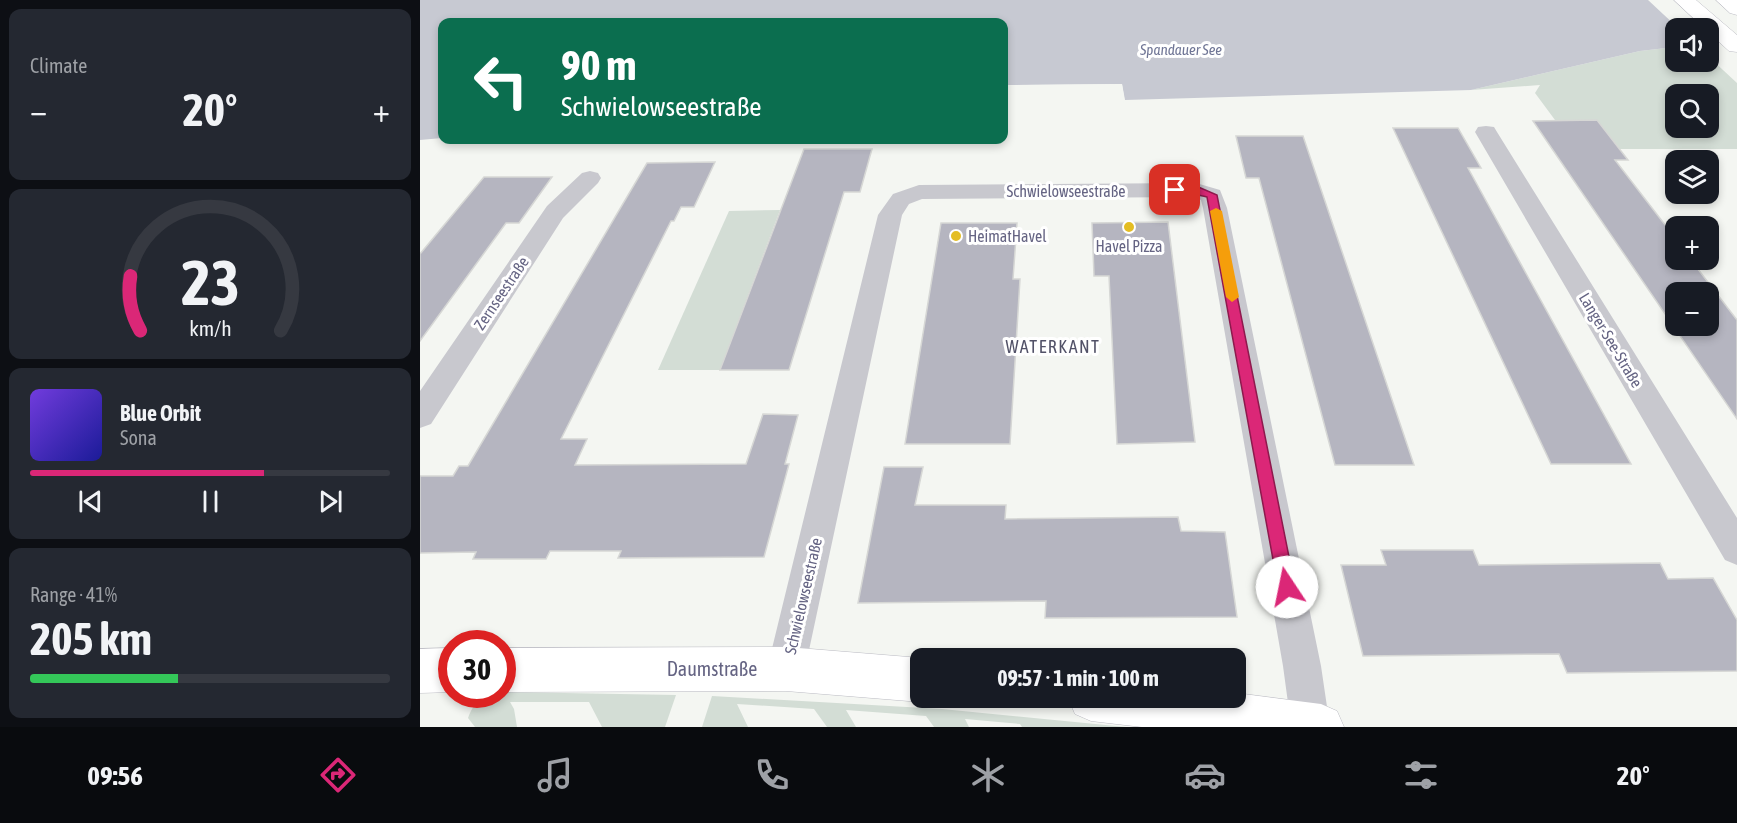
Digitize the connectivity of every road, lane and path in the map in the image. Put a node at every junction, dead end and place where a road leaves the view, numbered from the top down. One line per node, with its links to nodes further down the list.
1 (1684, 0): 4 (main road)
2 (1726, 0): 3 (main road)
3 (1737, 9)
4 (1737, 46)
5 (1486, 132): 8 (street, Langer-See-Straße)
6 (590, 178): 7 (street, Zernseestraße)
7 (420, 415)
8 (1737, 549)
9 (786, 669): 11 (main road, Daumstraße); 13 (main road, Daumstraße); 15 (street, Schwielowseestraße)
10 (438, 670): 12 (main road)
11 (516, 670)
12 (420, 671)
13 (910, 679)
14 (1171, 708): 15 (main road)
15 (1316, 726)

